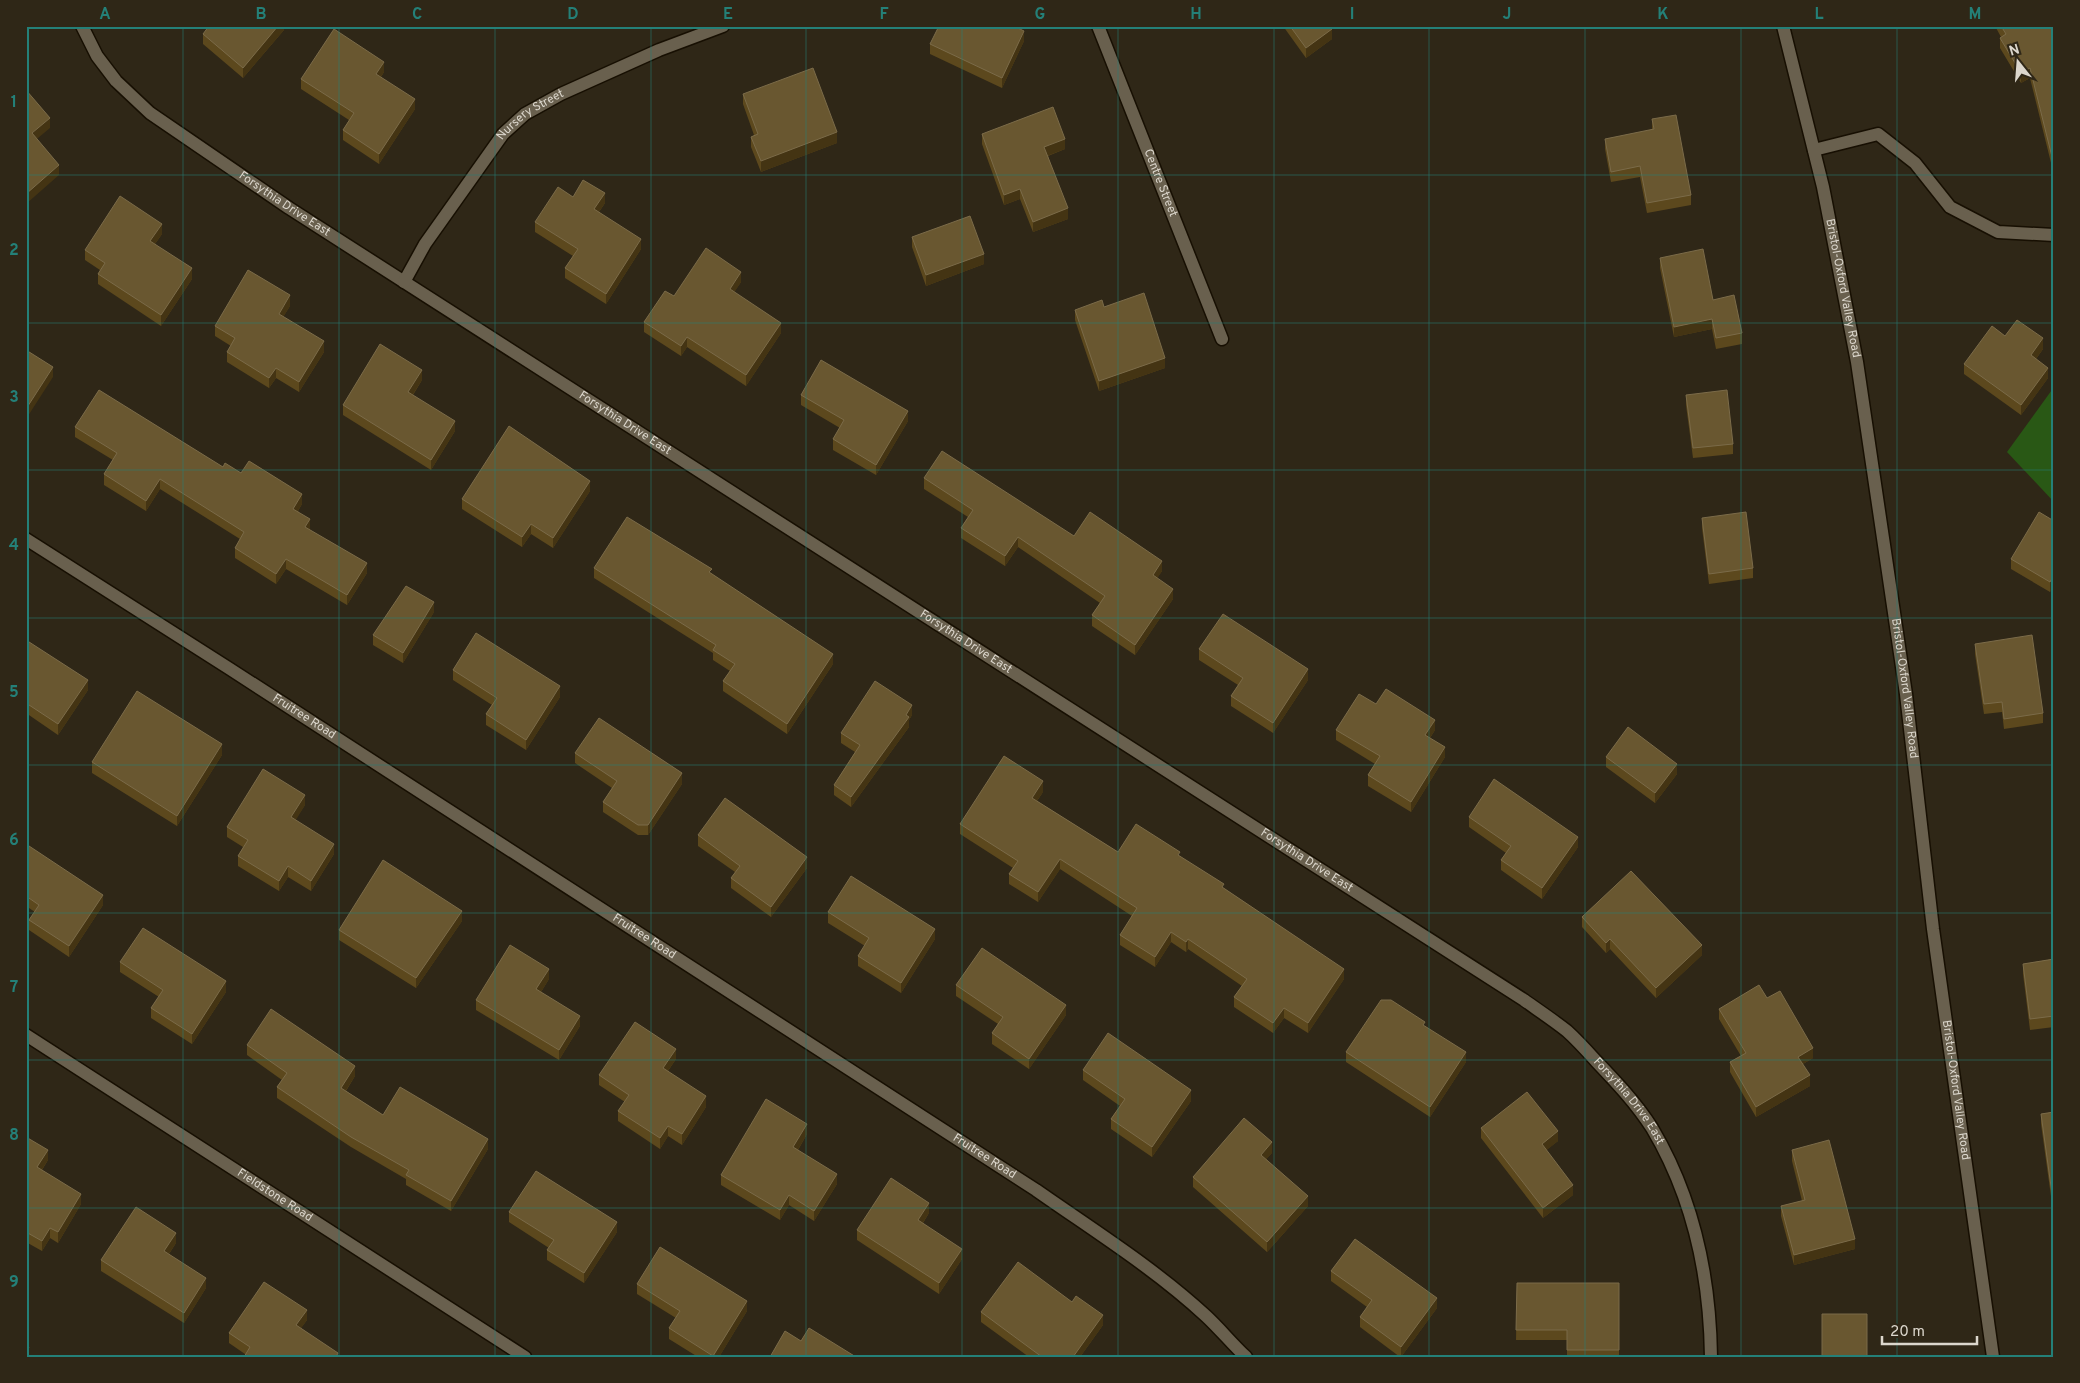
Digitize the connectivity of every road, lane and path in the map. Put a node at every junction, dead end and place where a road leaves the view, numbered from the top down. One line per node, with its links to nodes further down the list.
1 (82, 26): 7 (street, Forsythia Drive East)
2 (722, 26): 7 (street, Nursery Street)
3 (1098, 26): 8 (street, Centre Street)
4 (1783, 26): 5 (street, Bristol-Oxford Valley Road)
5 (1814, 150): 6 (street); 14 (street, Bristol-Oxford Valley Road)
6 (2054, 235)
7 (404, 282): 13 (street, Forsythia Drive East)
8 (1222, 339)
9 (26, 539): 12 (street, Fruitree Road)
10 (26, 1035): 11 (street, Fieldstone Road)
11 (524, 1357)
12 (1246, 1357)
13 (1711, 1357)
14 (1993, 1357)

